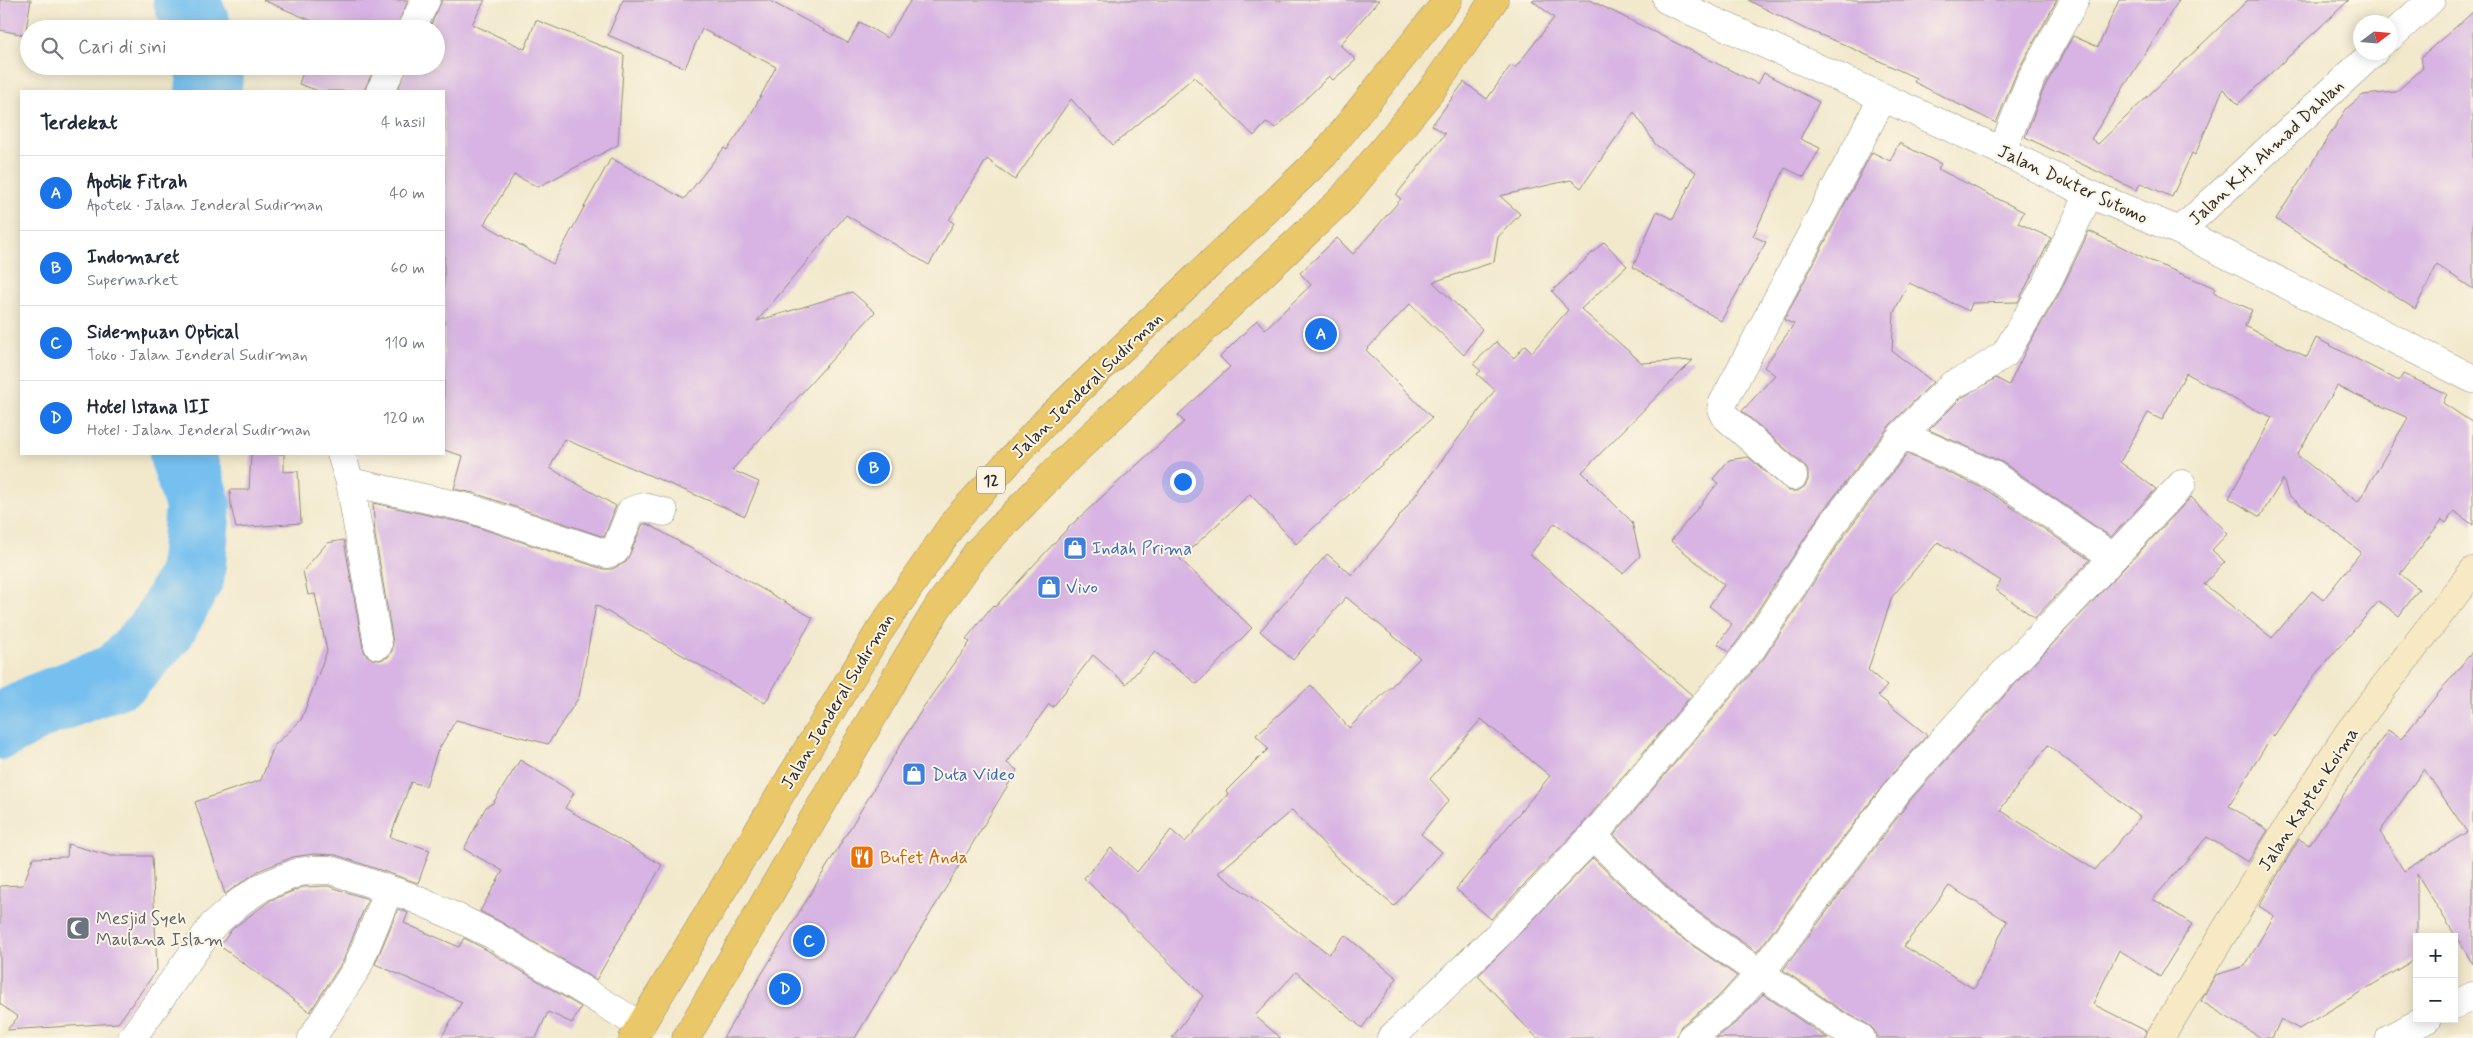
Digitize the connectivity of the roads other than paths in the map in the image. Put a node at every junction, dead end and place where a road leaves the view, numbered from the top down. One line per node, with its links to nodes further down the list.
1 (426, 0): 7 (street)
2 (1448, 0): 32 (highway, Jalan Jenderal Sudirman / 12)
3 (1494, 0): 35 (highway, 12)
4 (1667, 0): 12 (street, Jalan Dokter Sutomo)
5 (2075, 0): 13 (street)
6 (2431, 0): 8 (street)
7 (416, 20)
8 (2398, 30)
9 (2365, 60): 15 (street, Jalan K.H. Ahmad Dahlan)
10 (388, 75): 11 (street)
11 (381, 90)
12 (1883, 98): 13 (street, Jalan Dokter Sutomo); 19 (street)
13 (2002, 151): 14 (street, Jalan Dokter Sutomo)
14 (2089, 194): 15 (street, Jalan Dokter Sutomo); 17 (street)
15 (2180, 232): 16 (street, Jalan Dokter Sutomo)
16 (2473, 379)
17 (1902, 435): 23 (street); 26 (street)
18 (341, 455): 20 (street)
19 (1792, 476)
20 (350, 482): 22 (street); 25 (street)
21 (2182, 484): 23 (street)
22 (664, 512)
23 (2113, 557): 28 (street)
24 (2473, 571): 39 (street, Jalan Kapten Koima)
25 (378, 645)
26 (1593, 836): 28 (street); 36 (street)
27 (389, 890): 32 (street); 33 (street); 34 (street)
28 (1760, 974): 37 (street); 38 (street)
29 (2473, 996): 30 (street)
30 (2458, 1003)
31 (2419, 1023): 40 (street)
32 (637, 1032)
33 (132, 1038)
34 (312, 1038)
35 (686, 1038)
36 (1391, 1038)
37 (1691, 1038)
38 (1861, 1038)
39 (2160, 1038)
40 (2390, 1038)

